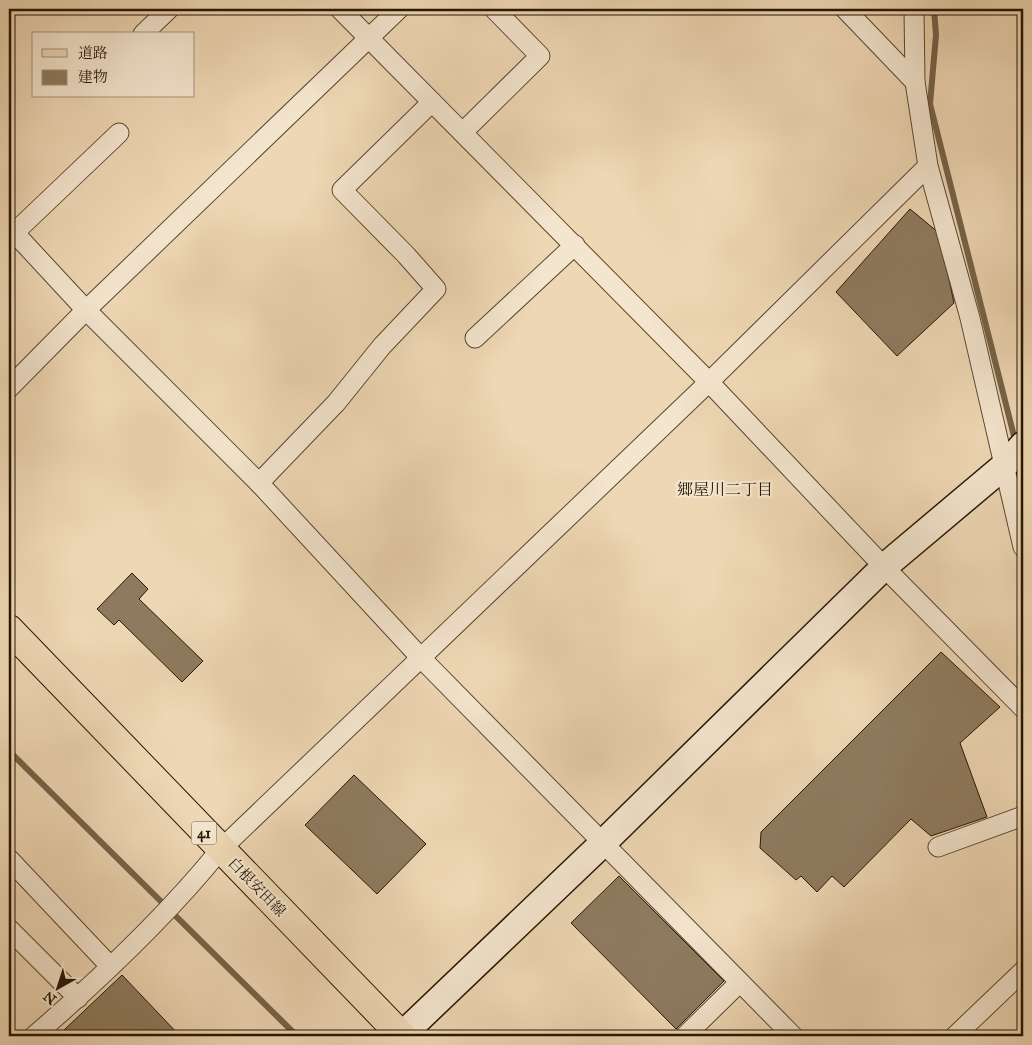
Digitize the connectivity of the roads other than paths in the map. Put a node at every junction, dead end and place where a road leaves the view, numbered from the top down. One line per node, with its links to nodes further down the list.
1 (168, 9): 7 (street)
2 (340, 9): 8 (street)
3 (399, 9): 8 (street)
4 (494, 9): 11 (street)
5 (845, 9): 9 (street)
6 (914, 9): 9 (street)
7 (145, 32)
8 (369, 38): 10 (street); 16 (street)
9 (915, 82): 13 (street)
10 (432, 102): 11 (street); 22 (street)
11 (464, 132): 15 (street)
12 (119, 133): 14 (street)
13 (928, 166): 18 (street); 21 (street)
14 (11, 230): 16 (street)
15 (575, 245): 17 (street); 18 (street)
16 (86, 310): 19 (street); 22 (street)
17 (475, 338)
18 (709, 382): 24 (street); 26 (street)
19 (9, 388)
20 (1023, 445): 21 (street)
21 (1004, 466): 23 (street); 24 (street)
22 (259, 483): 26 (street)
23 (1023, 547)
24 (884, 567): 27 (street); 29 (street)
25 (9, 629): 31 (main road, 白根安田線 / 41)
26 (420, 657): 29 (street); 31 (street)
27 (1023, 708)
28 (1023, 816): 30 (street)
29 (602, 844): 36 (street); 39 (street)
30 (938, 847)
31 (220, 850): 34 (street); 39 (main road, 白根安田線 / 41)
32 (9, 859): 34 (street)
33 (9, 929): 37 (street)
34 (110, 966): 37 (street)
35 (1023, 971): 42 (street)
36 (739, 983): 40 (street); 41 (street)
37 (78, 998): 38 (street)
38 (34, 1036)
39 (402, 1036)
40 (684, 1036)
41 (793, 1036)
42 (955, 1036)

